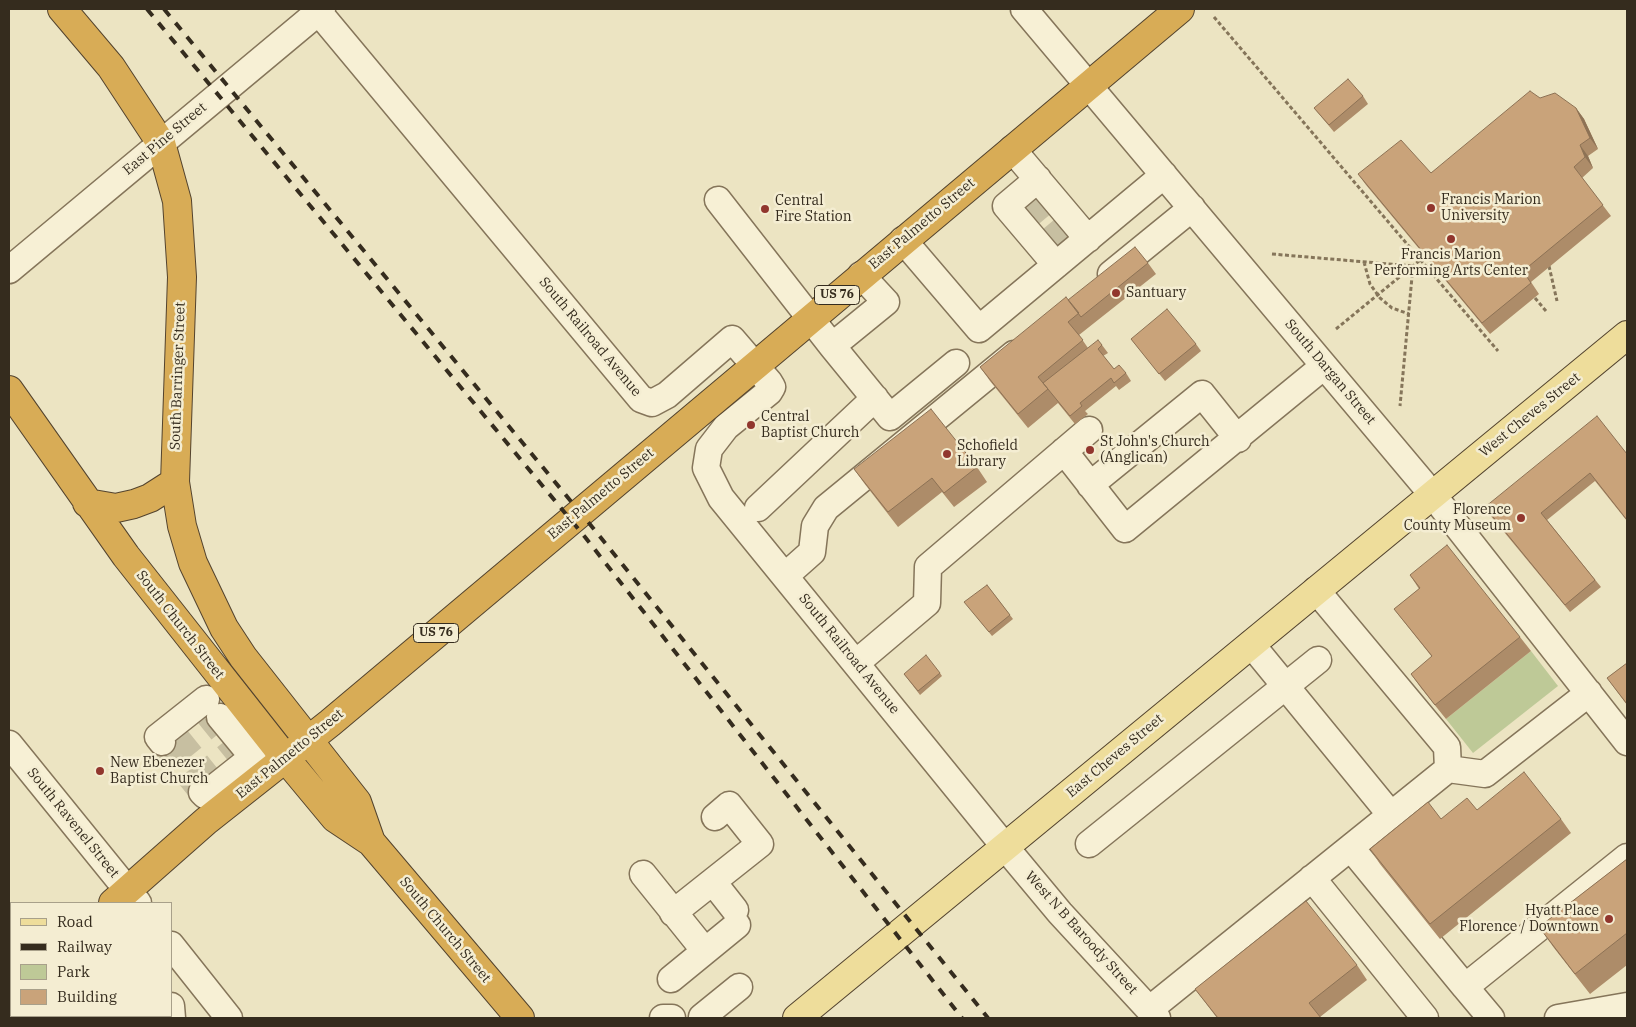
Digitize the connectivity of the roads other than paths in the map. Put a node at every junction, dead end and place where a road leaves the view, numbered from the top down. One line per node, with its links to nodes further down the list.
1 (62, 9): 6 (highway, South Barringer Street)
2 (1024, 9): 5 (street, South Dargan Street)
3 (1180, 9): 5 (highway, US 76)
4 (318, 10): 6 (street, East Pine Street); 21 (street, South Railroad Avenue)
5 (1088, 84): 7 (highway, East Palmetto Street / US 76); 8 (street, South Dargan Street)
6 (161, 143): 13 (street, East Pine Street); 28 (highway, South Barringer Street)
7 (1012, 149): 11 (street); 12 (highway, East Palmetto Street / US 76)
8 (1164, 175): 10 (street, South Dargan Street); 11 (street)
9 (718, 200): 16 (street)
10 (1192, 208): 15 (street); 22 (street, South Dargan Street)
11 (1050, 223): 12 (street)
12 (903, 240): 14 (highway, East Palmetto Street / US 76)
13 (9, 270)
14 (861, 275): 16 (highway, East Palmetto Street / US 76); 19 (street)
15 (1093, 289)
16 (810, 318): 19 (street); 21 (highway, East Palmetto Street / US 76)
17 (1627, 335): 30 (main road, West Cheves Street)
18 (1033, 338): 33 (street)
19 (832, 346): 24 (street)
20 (956, 364): 24 (street)
21 (754, 365): 33 (street, South Railroad Avenue); 41 (highway, East Palmetto Street / US 76)
22 (1324, 366): 26 (street); 30 (street, South Dargan Street)
23 (9, 390): 31 (highway, South Church Street)
24 (875, 398): 32 (street)
25 (1089, 430): 27 (street)
26 (1238, 439): 29 (street); 29 (street)
27 (1064, 451): 29 (street); 37 (street)
28 (175, 482): 31 (highway); 41 (highway, South Barringer Street)
29 (1090, 485)
30 (1432, 494): 34 (main road, East Cheves Street); 39 (street, South Dargan Street)
31 (87, 503): 40 (highway, South Church Street)
32 (758, 508)
33 (785, 576): 37 (street, South Railroad Avenue)
34 (1316, 590): 35 (main road, East Cheves Street); 46 (street)
35 (1251, 644): 38 (street); 51 (main road, East Cheves Street)
36 (1318, 660): 38 (street)
37 (856, 664): 51 (street, South Railroad Avenue)
38 (1286, 686): 47 (street); 50 (street)
39 (1589, 693): 43 (street, South Dargan Street); 46 (street)
40 (225, 712): 42 (street); 45 (highway, South Church Street)
41 (308, 741): 45 (highway, East Palmetto Street / US 76); 49 (highway, South Church Street)
42 (162, 742)
43 (1627, 742)
44 (9, 744): 57 (street, South Ravenel Street)
45 (268, 764): 49 (highway, South Church Street); 57 (highway, East Palmetto Street / US 76)
46 (1448, 769): 47 (street)
47 (1391, 815): 52 (street)
48 (715, 817): 56 (street)
49 (371, 842): 68 (highway, South Church Street)
50 (1089, 844)
51 (1005, 847): 65 (street, West N B Baroody Street); 70 (main road, East Cheves Street)
52 (1351, 848): 55 (street); 63 (street)
53 (1627, 857): 63 (street)
54 (643, 874): 58 (street)
55 (1312, 878): 65 (street); 71 (street)
56 (712, 882): 58 (street); 60 (street)
57 (126, 899)
58 (674, 913): 60 (street)
59 (172, 946): 67 (street)
60 (705, 951): 61 (street)
61 (671, 979)
62 (739, 987): 66 (street)
63 (1465, 987): 72 (street)
64 (1627, 1006): 73 (street)
65 (1153, 1014)
66 (688, 1015): 69 (street)
67 (229, 1018)
68 (520, 1018)
69 (664, 1018)
70 (796, 1018)
71 (1425, 1018)
72 (1491, 1018)
73 (1558, 1018)

